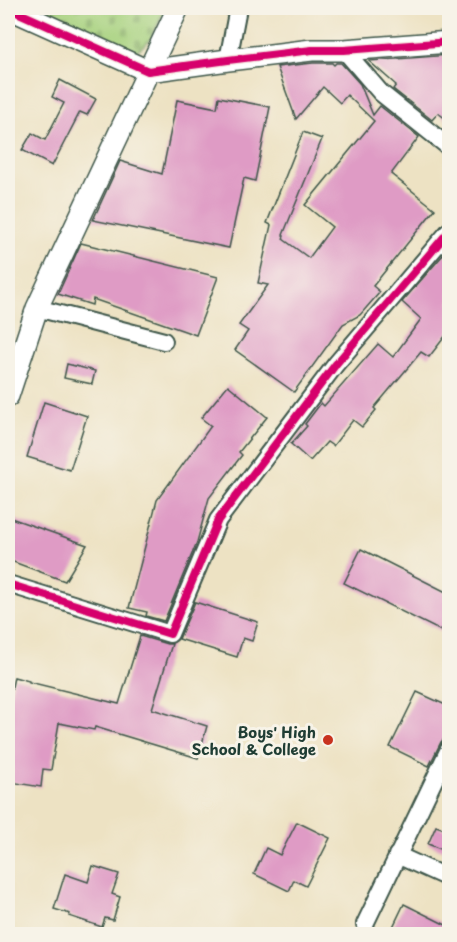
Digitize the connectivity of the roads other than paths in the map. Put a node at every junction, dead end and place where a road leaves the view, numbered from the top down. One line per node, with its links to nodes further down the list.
1 (8, 8): 7 (street)
2 (178, 8): 7 (street)
3 (238, 8): 6 (street)
4 (450, 42): 5 (street)
5 (344, 50): 6 (street); 8 (street)
6 (228, 60): 7 (street)
7 (148, 71): 10 (street)
8 (450, 148)
9 (450, 230): 13 (street)
10 (37, 308): 11 (street); 12 (street)
11 (164, 340)
12 (10, 384)
13 (8, 584)
14 (450, 747): 15 (street)
15 (397, 855): 16 (street); 17 (street)
16 (450, 879)
17 (365, 924)

